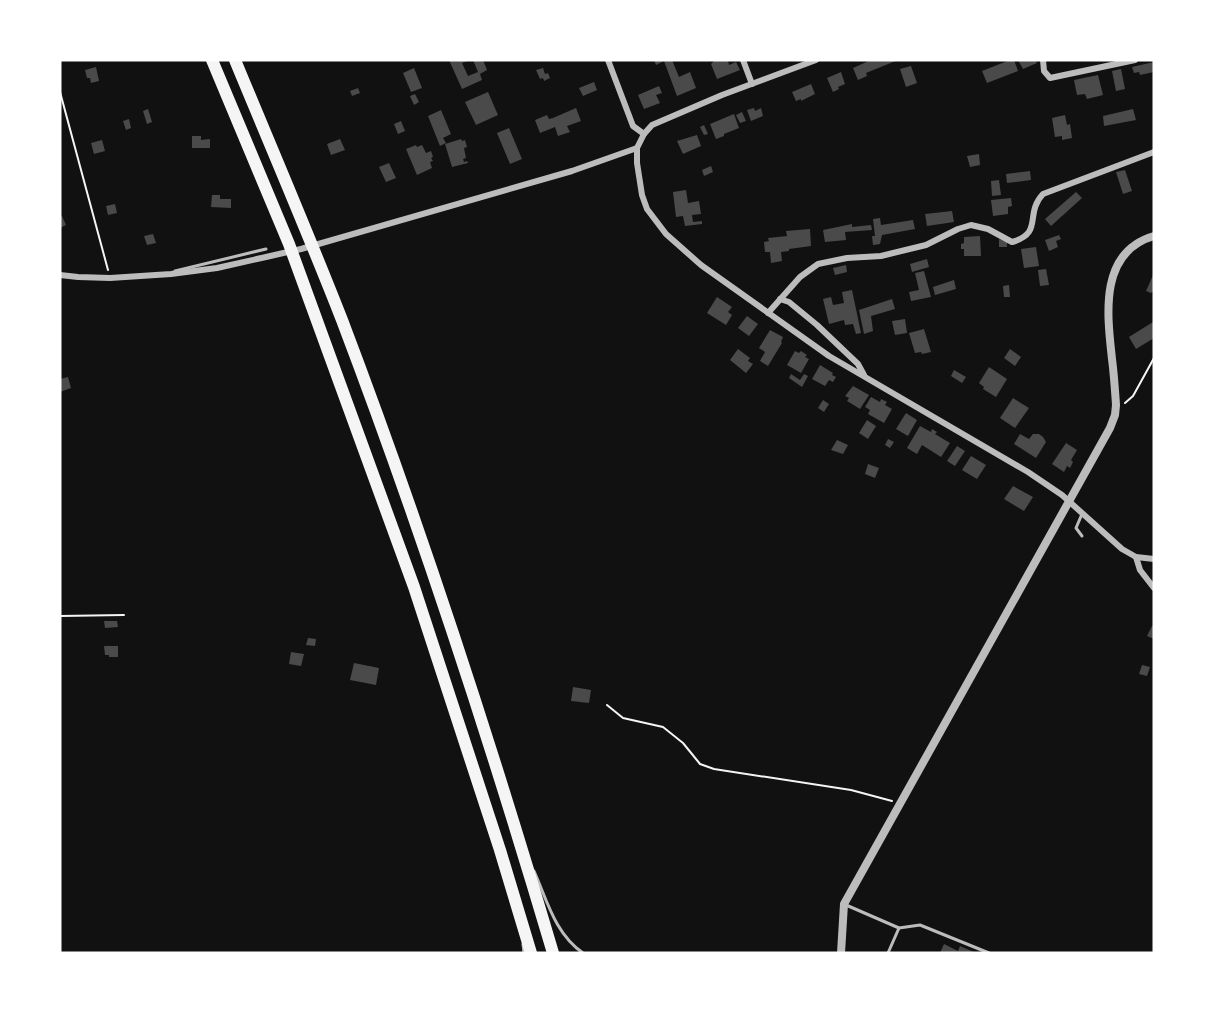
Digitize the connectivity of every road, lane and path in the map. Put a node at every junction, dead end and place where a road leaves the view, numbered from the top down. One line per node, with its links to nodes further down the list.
1 (212, 60): 14 (highway)
2 (235, 60): 14 (highway)
3 (608, 60): 10 (street)
4 (743, 60): 8 (street)
5 (816, 60): 8 (street)
6 (1043, 60): 7 (street)
7 (1136, 60)
8 (752, 84): 10 (street)
9 (60, 92): 18 (path)
10 (644, 134): 11 (street)
11 (637, 148): 14 (street); 20 (street)
12 (1154, 152): 19 (street)
13 (1154, 236): 23 (street)
14 (301, 248): 16 (street); 34 (highway); 36 (highway)
15 (266, 249): 16 (lane)
16 (171, 273): 18 (street)
17 (60, 274): 18 (street)
18 (110, 278)
19 (780, 299): 20 (street); 22 (street)
20 (768, 312): 22 (street)
21 (1154, 358): 23 (path)
22 (865, 376): 24 (street)
23 (1116, 411): 24 (street)
24 (1070, 503): 25 (street); 33 (street)
25 (1082, 514): 26 (lane); 27 (street)
26 (1082, 536)
27 (1136, 557): 28 (street); 29 (street)
28 (1154, 559)
29 (1154, 588)
30 (124, 615): 31 (path)
31 (60, 616)
32 (608, 705): 33 (path)
33 (900, 803): 35 (street)
34 (515, 826): 40 (highway); 41 (lane)
35 (844, 904): 37 (lane); 42 (street)
36 (519, 913): 38 (lane); 39 (highway)
37 (899, 928): 43 (lane); 44 (lane)
38 (524, 953)
39 (531, 953)
40 (553, 953)
41 (583, 953)
42 (841, 953)
43 (888, 953)
44 (989, 953)

